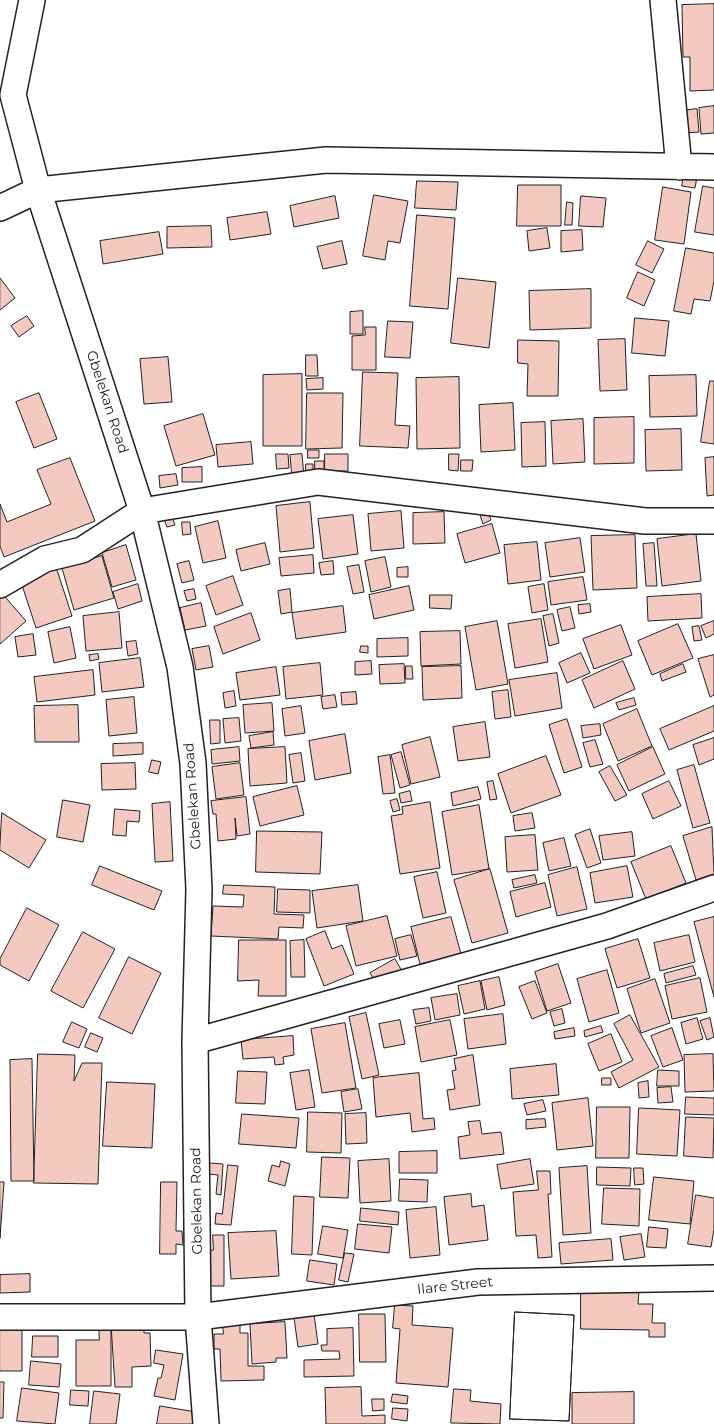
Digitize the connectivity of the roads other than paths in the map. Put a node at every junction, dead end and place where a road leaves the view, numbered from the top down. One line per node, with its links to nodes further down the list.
1 (32, 0): 6 (street)
2 (663, 0): 5 (street)
3 (0, 112): 6 (street)
4 (714, 167): 5 (street)
5 (678, 168): 6 (street)
6 (38, 190): 7 (street); 8 (street, Gbelekan Road)
7 (0, 208)
8 (142, 512): 9 (street); 10 (street); 12 (street, Gbelekan Road)
9 (714, 522)
10 (0, 584)
11 (714, 888): 12 (street)
12 (194, 1041): 15 (street, Gbelekan Road)
13 (714, 1278): 15 (street, Ilare Street)
14 (0, 1317): 15 (street, Ilare Street)
15 (198, 1317): 16 (street, Gbelekan Road)
16 (206, 1424)

